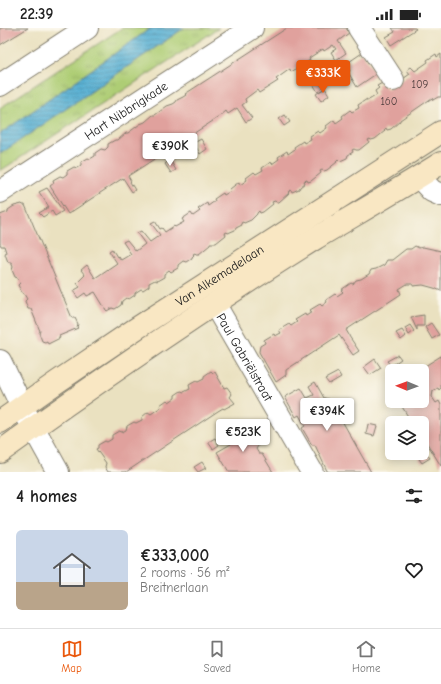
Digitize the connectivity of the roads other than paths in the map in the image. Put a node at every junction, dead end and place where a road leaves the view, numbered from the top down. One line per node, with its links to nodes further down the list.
1 (88, 28): 5 (street)
2 (252, 28): 9 (street, Hart Nibbrigkade)
3 (359, 28): 4 (street)
4 (393, 80)
5 (0, 85)
6 (441, 132): 13 (main road, Van Alkemadelaan)
7 (441, 163): 8 (main road, Van Alkemadelaan)
8 (419, 177): 10 (street); 11 (main road, Van Alkemadelaan)
9 (0, 192)
10 (441, 195)
11 (215, 305): 15 (main road, Van Alkemadelaan); 18 (street, Paul Gabriëlstraat)
12 (0, 361): 13 (street)
13 (22, 407): 14 (main road, Van Alkemadelaan); 15 (street)
14 (0, 422)
15 (33, 428): 16 (main road, Van Alkemadelaan); 17 (street)
16 (0, 452)
17 (58, 472)
18 (312, 472)

